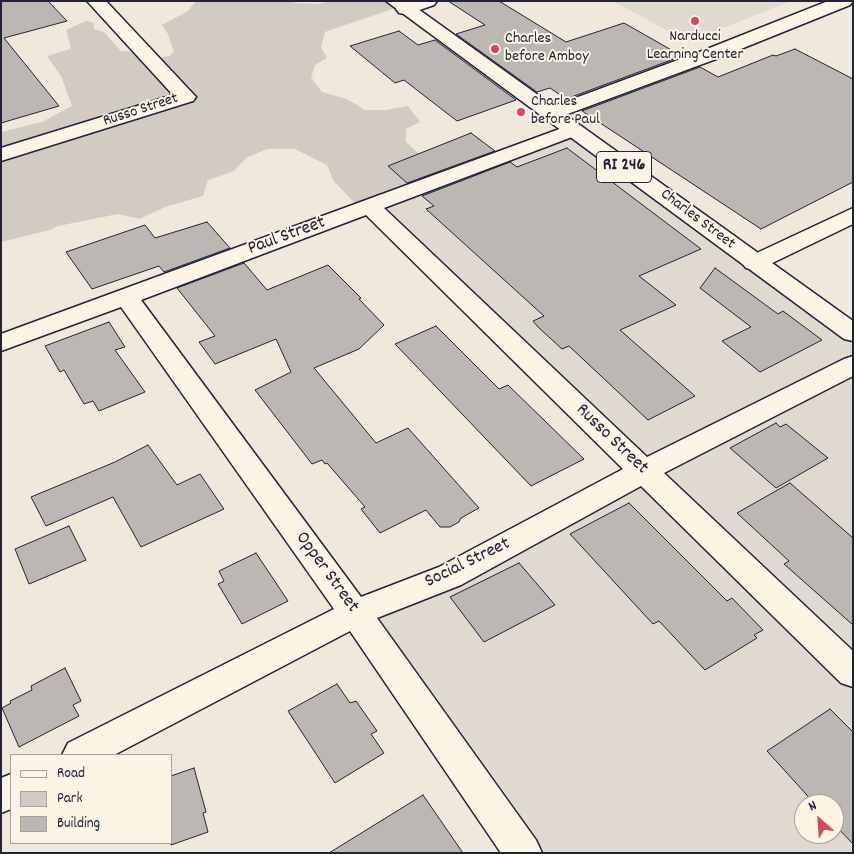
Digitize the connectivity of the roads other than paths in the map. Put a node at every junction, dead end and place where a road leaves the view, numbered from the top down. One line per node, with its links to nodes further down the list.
1 (96, 1): 7 (street, Russo Street)
2 (428, 1): 4 (street)
3 (844, 1): 5 (street)
4 (400, 5): 5 (street, Charles Street / RI 246)
5 (550, 114): 6 (street, Charles Street / RI 246)
6 (573, 130): 8 (street, Paul Street); 10 (street, Charles Street / RI 246)
7 (1, 156)
8 (370, 207): 11 (street, Paul Street); 15 (street, Russo Street)
9 (853, 215): 10 (street)
10 (754, 263): 12 (street, Charles Street / RI 246)
11 (126, 296): 13 (street, Paul Street); 16 (street, Opper Street)
12 (853, 333)
13 (1, 343)
14 (853, 365): 15 (street, Social Street)
15 (644, 471): 16 (street, Social Street); 17 (street, Russo Street)
16 (354, 613): 18 (street, Social Street); 19 (street, Opper Street)
17 (853, 673)
18 (82, 754)
19 (523, 853)

